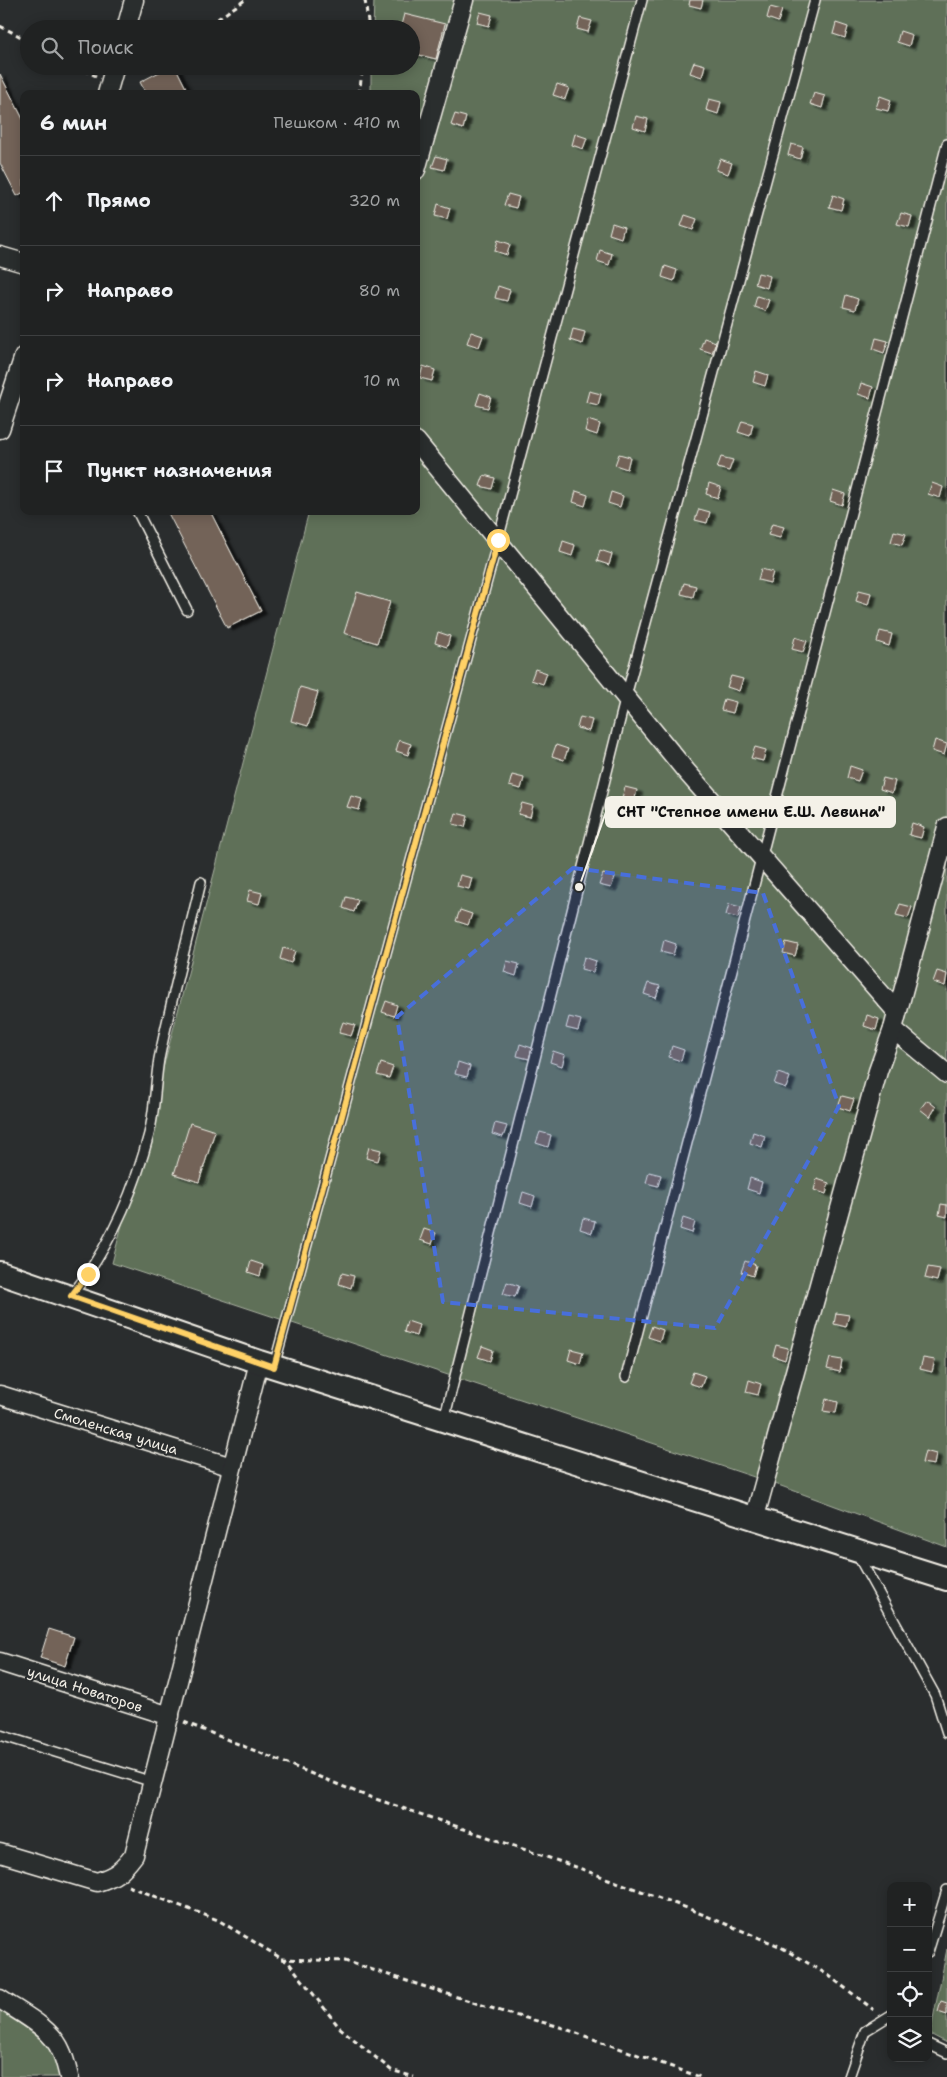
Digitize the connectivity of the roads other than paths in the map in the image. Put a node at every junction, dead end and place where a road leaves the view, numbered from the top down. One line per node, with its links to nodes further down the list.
1 (134, 0): 5 (street)
2 (464, 0): 9 (street)
3 (642, 0): 16 (lane)
4 (814, 0): 18 (lane)
5 (128, 20)
6 (113, 75): 7 (street)
7 (110, 90)
8 (947, 144): 20 (lane)
9 (420, 156)
10 (0, 256): 11 (street)
11 (20, 262)
12 (20, 368): 13 (street)
13 (0, 429)
14 (420, 446): 16 (street)
15 (139, 515): 17 (lane)
16 (498, 540): 18 (street); 26 (lane)
17 (188, 610)
18 (626, 696): 20 (street); 29 (lane)
19 (947, 827): 22 (street)
20 (762, 858): 22 (street); 27 (lane)
21 (201, 882): 25 (lane)
22 (895, 1020): 23 (street); 31 (street)
23 (947, 1074)
24 (0, 1273): 25 (street)
25 (71, 1296): 26 (street)
26 (266, 1364): 29 (street); 30 (street)
27 (626, 1377)
28 (0, 1395): 30 (street, Смоленская улица)
29 (444, 1421): 31 (street)
30 (232, 1467): 35 (street)
31 (754, 1520): 32 (street)
32 (856, 1551): 33 (street); 36 (lane)
33 (947, 1579)
34 (0, 1662): 35 (street, улица Новаторов)
35 (170, 1716): 38 (street)
36 (947, 1733)
37 (0, 1735): 38 (lane)
38 (153, 1782): 39 (street)
39 (0, 1853)
40 (947, 1890): 41 (lane)
41 (932, 1939)
42 (0, 1999): 46 (street)
43 (887, 2019): 47 (lane)
44 (932, 2046): 45 (lane)
45 (947, 2053)
46 (69, 2077)
47 (849, 2077)

